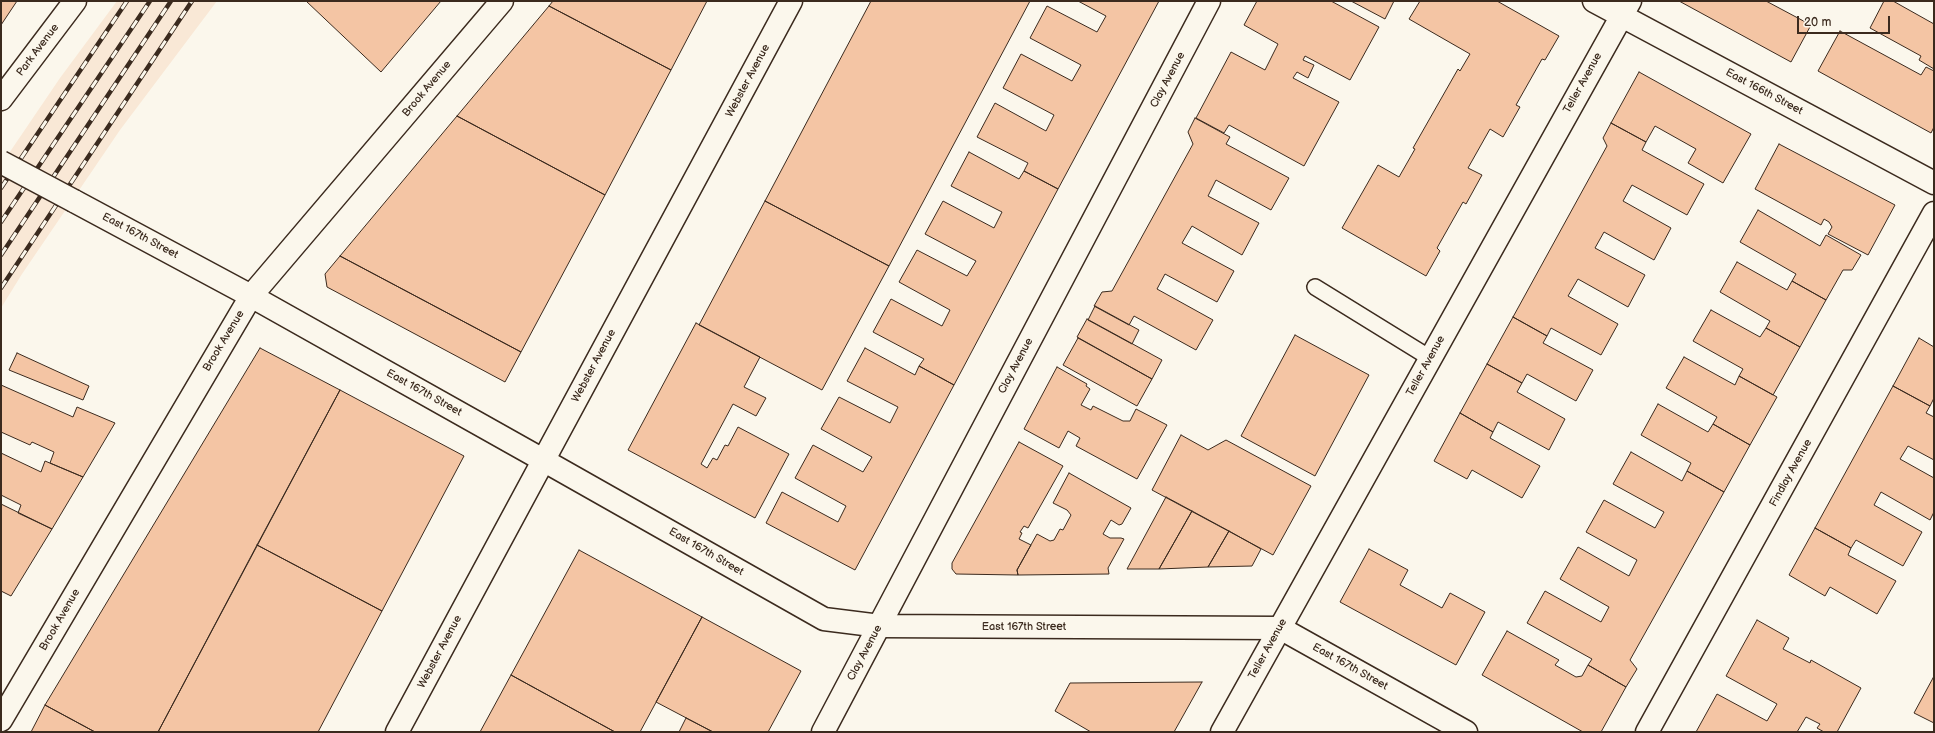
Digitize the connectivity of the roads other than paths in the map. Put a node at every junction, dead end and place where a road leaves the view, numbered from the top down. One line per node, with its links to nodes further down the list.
1 (75, 1): 7 (street, Park Avenue)
2 (502, 1): 12 (street, Brook Avenue)
3 (792, 1): 14 (street, Webster Avenue)
4 (1209, 1): 15 (street, Clay Avenue)
5 (1594, 1): 6 (street, East 166th Street)
6 (1625, 8): 9 (street, East 166th Street); 13 (street, Teller Avenue)
7 (1, 99)
8 (1, 162): 12 (street, East 167th Street, bridge)
9 (1934, 183)
10 (1934, 213): 22 (street, Findlay Avenue)
11 (1315, 287): 13 (lane)
12 (251, 296): 14 (street, East 167th Street); 17 (street, Brook Avenue)
13 (1430, 358): 16 (street, Teller Avenue)
14 (543, 460): 15 (street, East 167th Street); 18 (street, Webster Avenue)
15 (880, 626): 16 (street, East 167th Street); 19 (street, Clay Avenue)
16 (1280, 628): 20 (street, Teller Avenue); 21 (street, East 167th Street)
17 (1, 720)
18 (397, 732)
19 (824, 732)
20 (1222, 732)
21 (1466, 732)
22 (1647, 732)

